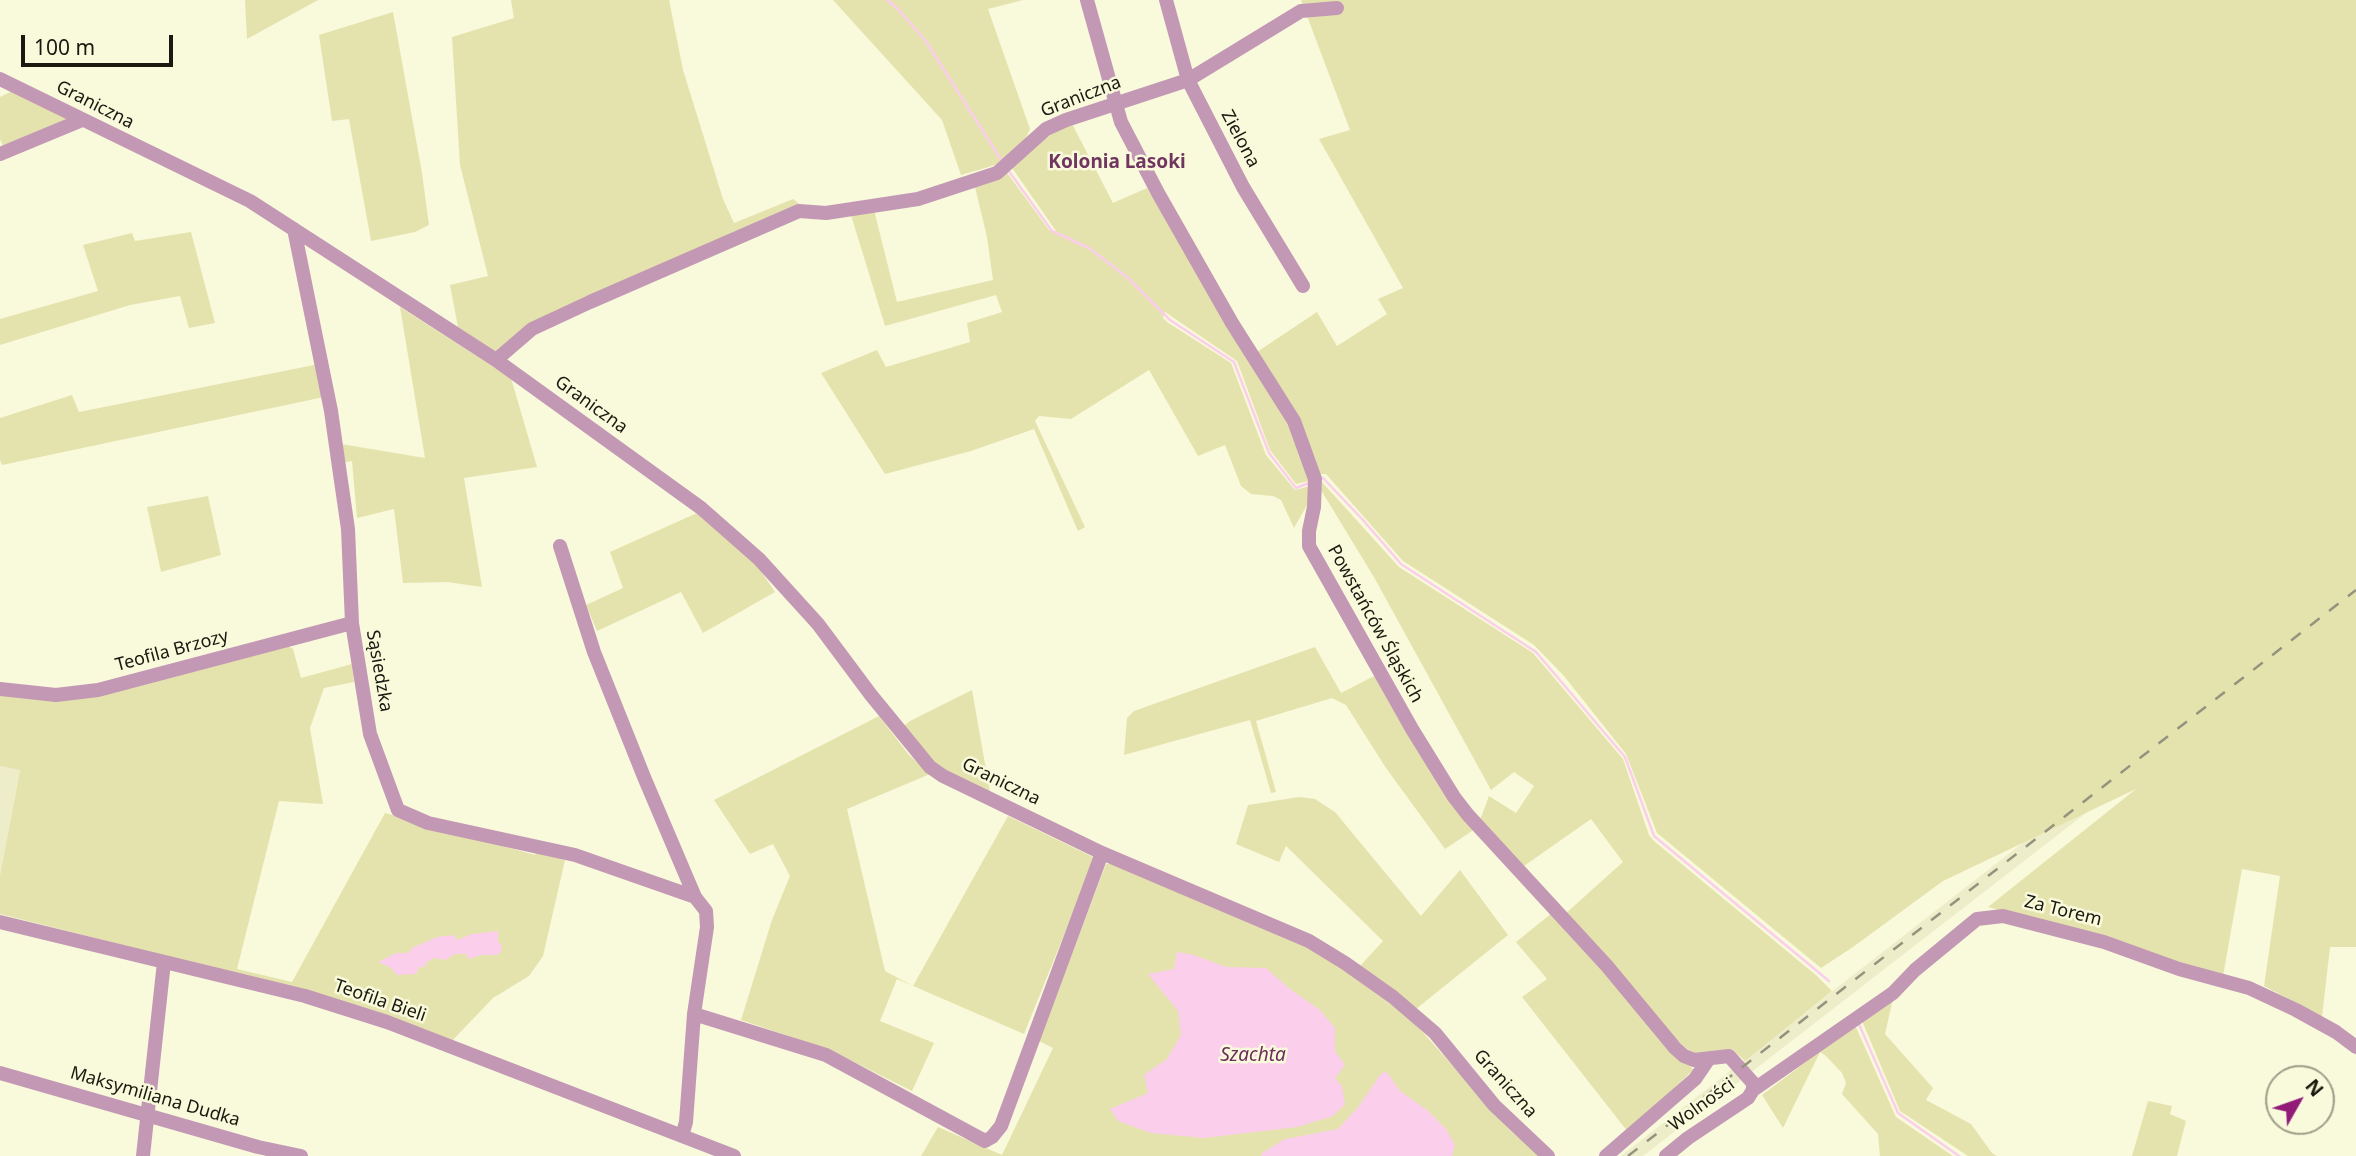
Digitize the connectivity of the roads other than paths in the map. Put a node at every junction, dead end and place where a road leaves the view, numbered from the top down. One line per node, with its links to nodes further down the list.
1 (1087, 0): 6 (street, Powstańców Śląskich)
2 (1166, 0): 5 (street, Zielona)
3 (1337, 8): 5 (street, Graniczna)
4 (0, 79): 7 (street, Graniczna)
5 (1188, 80): 6 (street, Graniczna); 10 (street, Zielona)
6 (1116, 103): 11 (street, Graniczna); 21 (street, Powstańców Śląskich)
7 (82, 120): 8 (street); 9 (street, Graniczna)
8 (0, 154)
9 (294, 229): 11 (street, Graniczna); 13 (street, Sąsiedzka)
10 (1303, 286)
11 (496, 360): 15 (street, Graniczna)
12 (560, 546): 16 (street)
13 (352, 624): 14 (street, Teofila Brzozy); 16 (street, Sąsiedzka)
14 (0, 689)
15 (1102, 853): 19 (street); 30 (street, Graniczna)
16 (695, 897): 19 (street)
17 (0, 922): 18 (street, Teofila Bieli)
18 (164, 961): 24 (street); 25 (street, Teofila Bieli)
19 (694, 1014): 25 (street)
20 (2356, 1047): 23 (street, Za Torem)
21 (1708, 1060): 23 (street, Powstańców Śląskich); 31 (street)
22 (0, 1073): 24 (street, Maksymiliana Dudka)
23 (1753, 1086): 32 (street, Wolności)
24 (148, 1114): 27 (street); 28 (street, Maksymiliana Dudka)
25 (682, 1136): 26 (street, Teofila Bieli)
26 (718, 1153): 29 (street, Teofila Bieli)
27 (143, 1156)
28 (301, 1156)
29 (734, 1156)
30 (1548, 1156)
31 (1605, 1156)
32 (1666, 1156)

